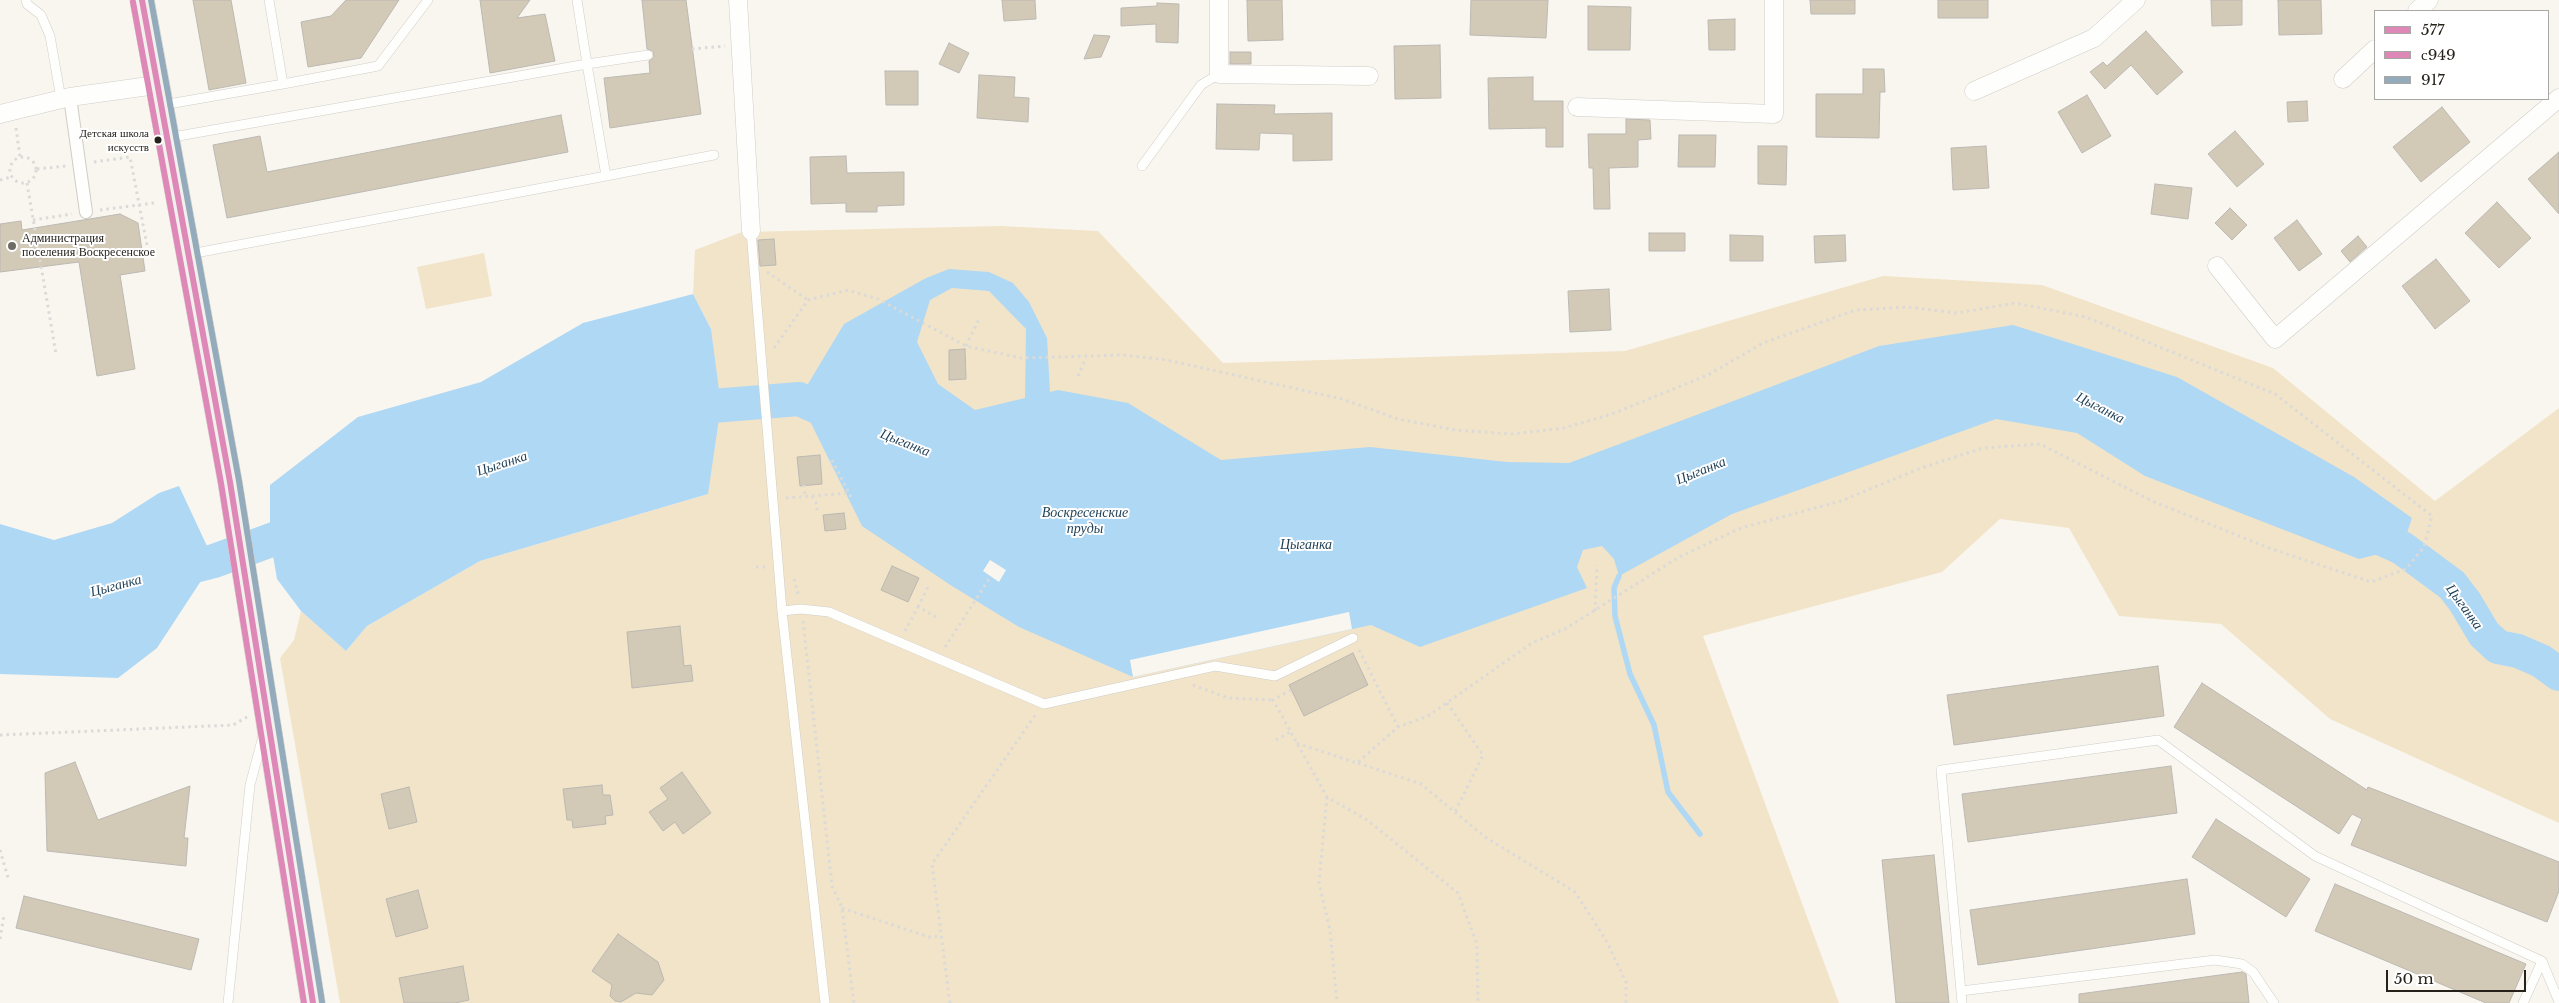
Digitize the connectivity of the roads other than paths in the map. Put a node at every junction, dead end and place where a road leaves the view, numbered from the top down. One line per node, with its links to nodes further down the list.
1 (26, 0): 21 (lane)
2 (142, 0): 20 (main road)
3 (268, 0): 18 (lane)
4 (428, 0): 18 (lane)
5 (577, 0): 14 (lane)
6 (738, 0): 30 (street)
7 (1219, 0): 15 (street)
8 (1774, 0): 23 (street)
9 (2136, 0): 19 (street)
10 (2429, 0): 11 (street)
11 (2418, 10)
12 (2374, 50): 17 (street)
13 (648, 55): 14 (lane)
14 (587, 64): 25 (lane); 28 (lane)
15 (1219, 74): 16 (street); 27 (lane)
16 (1369, 76)
17 (2343, 79)
18 (283, 84): 20 (lane)
19 (1974, 91)
20 (158, 96): 21 (street); 25 (main road)
21 (66, 98): 24 (street); 29 (street)
22 (2559, 98): 32 (street)
23 (1578, 107)
24 (7, 112)
25 (166, 138): 31 (main road)
26 (714, 155): 28 (lane)
27 (1142, 166)
28 (606, 176): 31 (lane)
29 (86, 212)
30 (752, 232): 33 (lane)
31 (188, 255): 35 (main road)
32 (2217, 266)
33 (782, 611): 34 (lane); 41 (lane)
34 (1354, 638)
35 (260, 716): 39 (lane); 40 (main road)
36 (2542, 961): 37 (lane); 38 (lane); 44 (lane)
37 (1961, 991): 42 (lane); 43 (lane)
38 (2559, 1002)
39 (228, 1003)
40 (313, 1003)
41 (825, 1003)
42 (1962, 1003)
43 (2274, 1003)
44 (2523, 1003)

